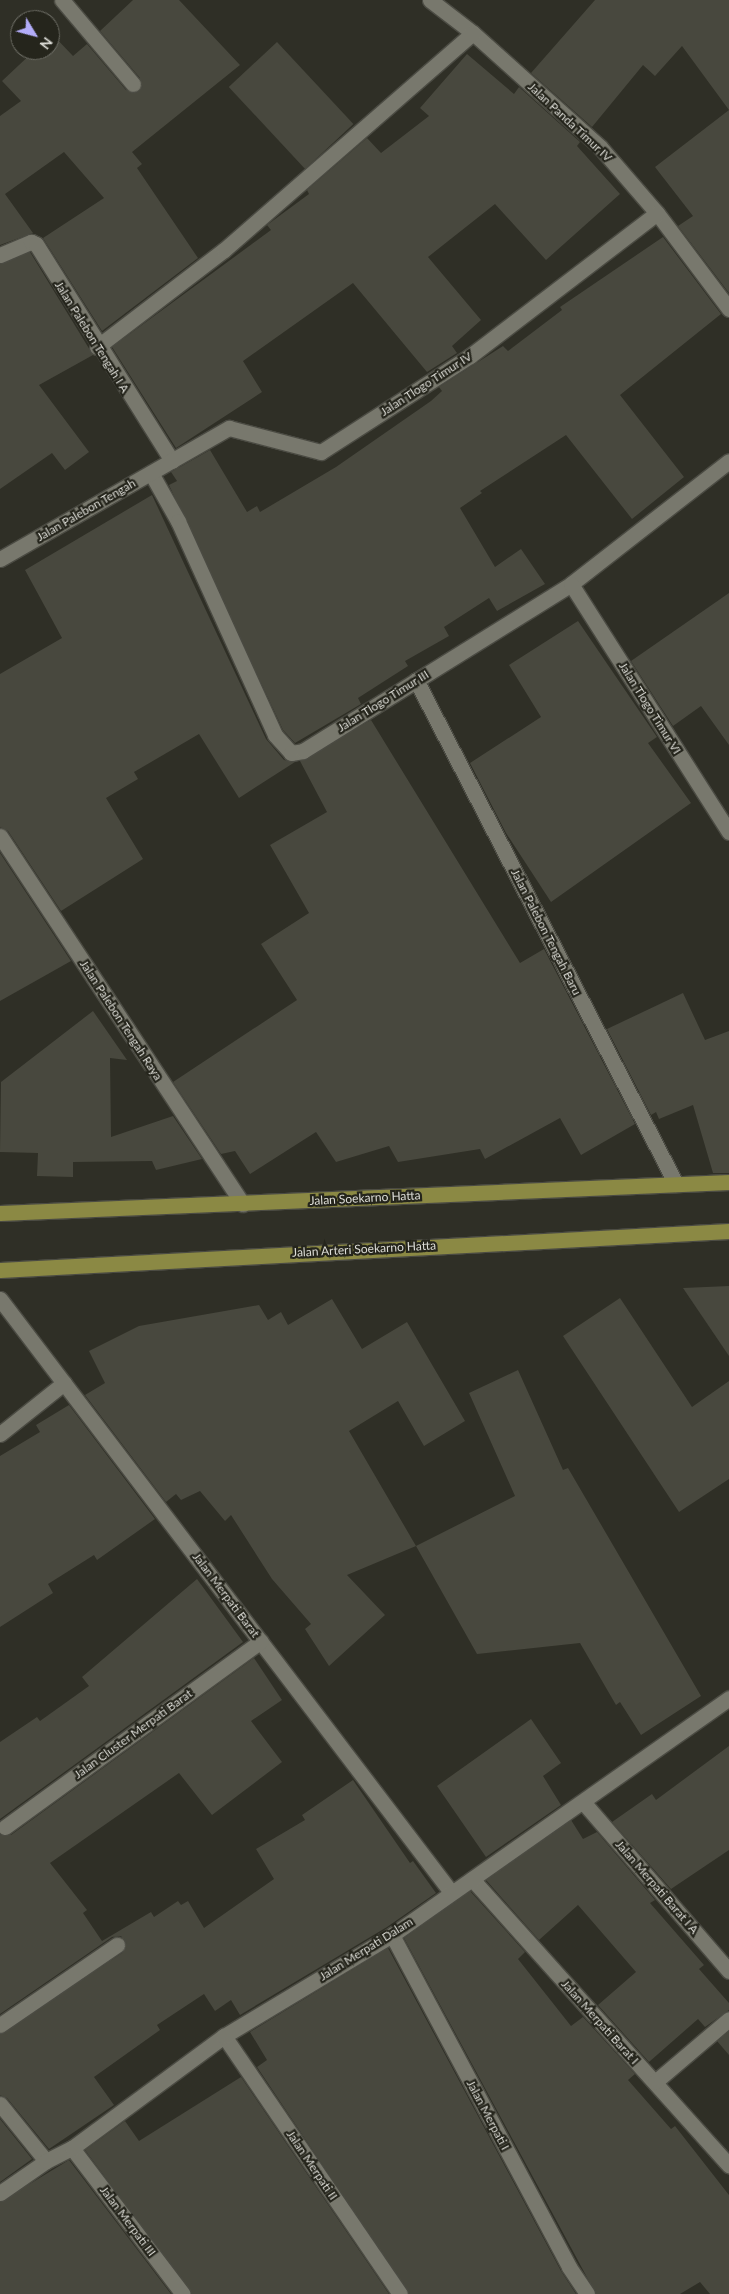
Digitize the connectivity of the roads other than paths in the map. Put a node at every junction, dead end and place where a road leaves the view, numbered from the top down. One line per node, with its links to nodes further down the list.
1 (62, 0): 4 (street)
2 (430, 0): 3 (street, Jalan Panda Timur IV)
3 (473, 33): 5 (street, Jalan Panda Timur IV); 8 (street)
4 (133, 84)
5 (657, 213): 7 (street, Jalan Panda Timur IV); 9 (street, Jalan Tlogo Timur IV)
6 (0, 255): 8 (street, Jalan Palebon Tengah I A)
7 (729, 309)
8 (97, 347): 9 (street, Jalan Palebon Tengah I A)
9 (172, 461): 11 (street, Jalan Palebon Tengah)
10 (729, 461): 13 (street, Jalan Tlogo Timur III)
11 (151, 473): 12 (street, Jalan Palebon Tengah); 14 (street, Jalan Tlogo Timur III)
12 (0, 559)
13 (571, 584): 14 (street, Jalan Tlogo Timur III); 15 (street, Jalan Tlogo Timur VI)
14 (416, 680): 18 (street, Jalan Palebon Tengah Baru)
15 (729, 832)
16 (0, 836): 19 (street, Jalan Palebon Tengah Raya)
17 (729, 1182): 18 (main road, Jalan Soekarno Hatta)
18 (676, 1184): 19 (main road, Jalan Soekarno Hatta)
19 (243, 1204): 20 (main road, Jalan Soekarno Hatta)
20 (0, 1213)
21 (729, 1231): 22 (main road, Jalan Arteri Soekarno Hatta)
22 (0, 1270)
23 (0, 1299): 24 (street, Jalan Merpati Barat)
24 (64, 1382): 25 (street); 26 (street, Jalan Merpati Barat)
25 (0, 1434)
26 (261, 1641): 29 (street, Jalan Cluster Merpati Barat); 31 (street, Jalan Merpati Barat)
27 (729, 1698): 28 (street, Jalan Merpati Dalam)
28 (584, 1803): 30 (street, Jalan Merpati Dalam); 34 (street, Jalan Merpati Barat I A)
29 (5, 1826)
30 (472, 1879): 31 (street, Jalan Merpati Dalam); 38 (street, Jalan Merpati Barat I)
31 (451, 1892): 32 (street, Jalan Merpati Dalam)
32 (392, 1935): 37 (street, Jalan Merpati Dalam); 46 (street, Jalan Merpati I)
33 (117, 1945): 36 (street)
34 (729, 1971)
35 (729, 2019): 38 (street)
36 (0, 2025)
37 (224, 2036): 40 (street, Jalan Merpati Dalam); 45 (street, Jalan Merpati II)
38 (655, 2082): 42 (street, Jalan Merpati Barat I)
39 (0, 2104): 41 (street)
40 (72, 2148): 41 (street, Jalan Merpati Dalam); 44 (street, Jalan Merpati III)
41 (46, 2160): 43 (street, Jalan Merpati Dalam)
42 (729, 2165)
43 (0, 2193)
44 (183, 2294)
45 (400, 2294)
46 (587, 2294)

